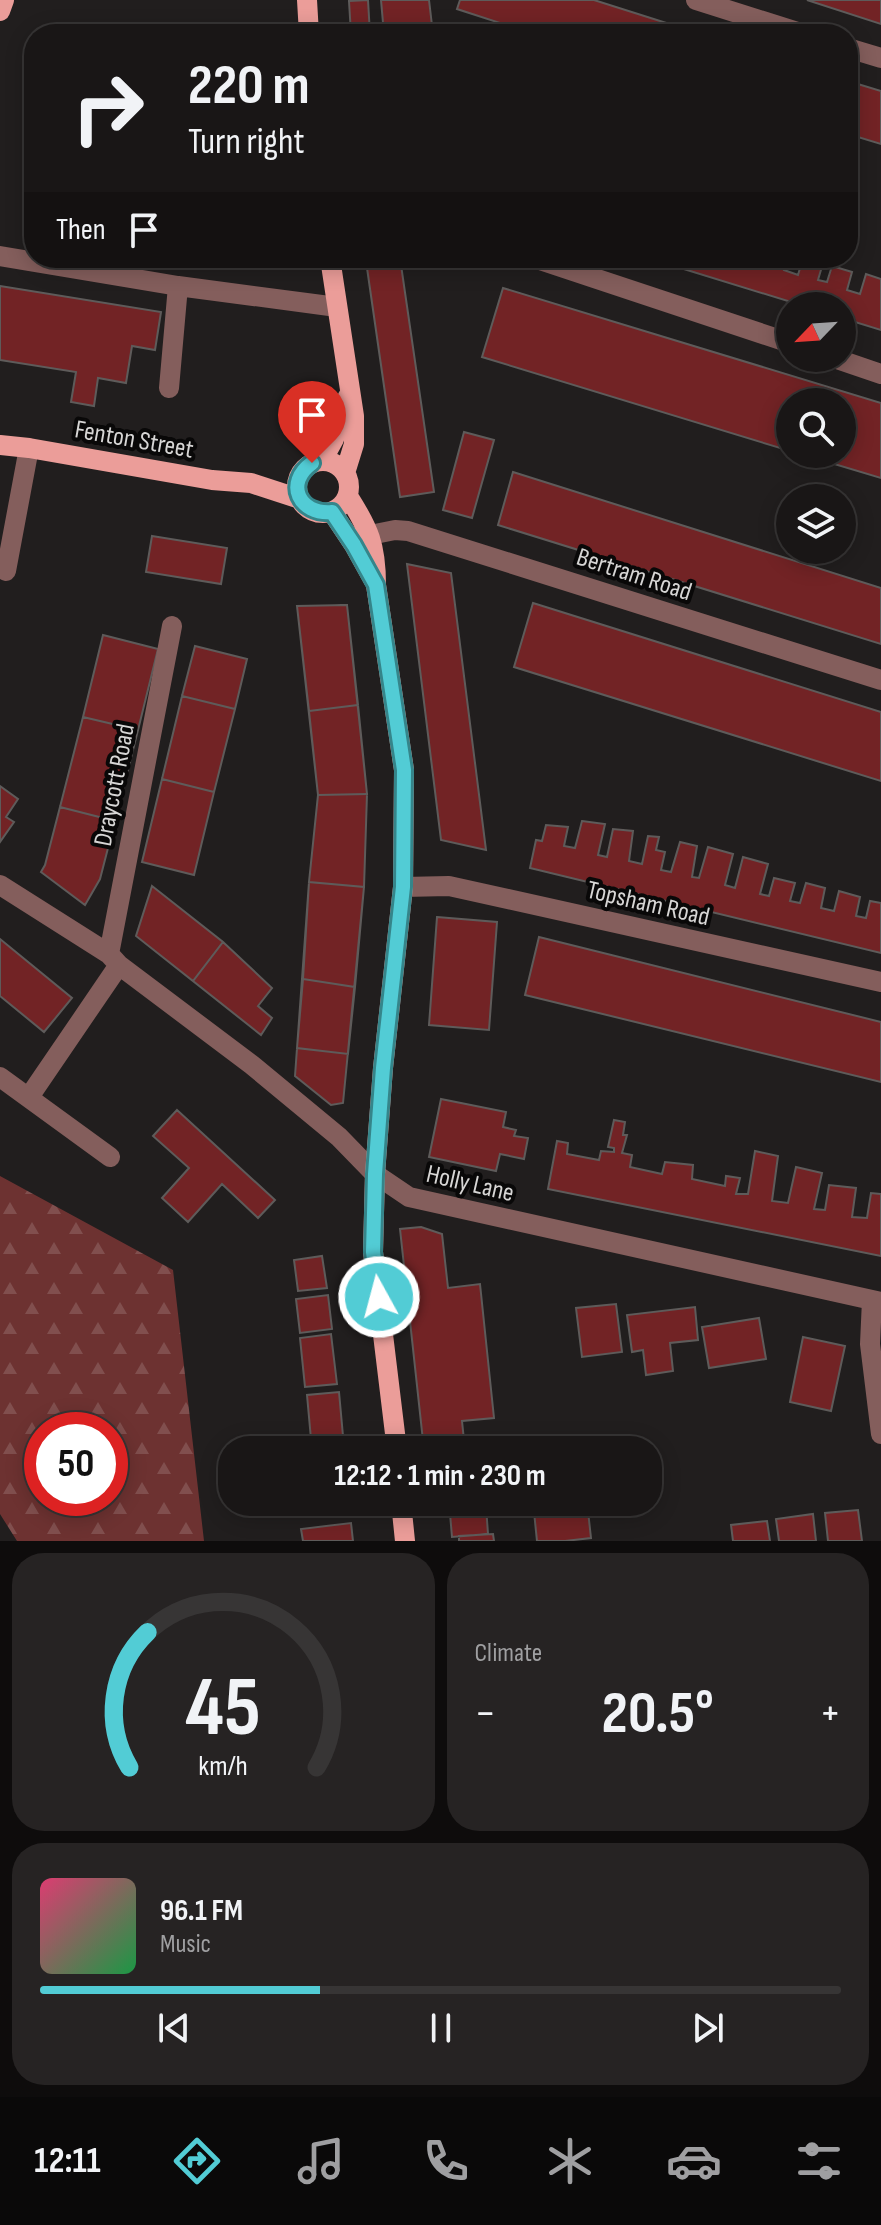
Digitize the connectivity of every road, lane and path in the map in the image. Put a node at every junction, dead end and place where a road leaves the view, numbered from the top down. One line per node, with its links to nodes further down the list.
1 (4, 0): 4 (main road)
2 (307, 0): 5 (main road)
3 (696, 0): 6 (street)
4 (0, 11)
5 (308, 24)
6 (772, 24)
7 (858, 51): 8 (street)
8 (881, 58)
9 (0, 256): 10 (street)
10 (24, 260)
11 (71, 268): 14 (street)
12 (331, 268): 15 (main road)
13 (564, 268): 16 (street)
14 (178, 286): 15 (street); 19 (street)
15 (337, 307): 20 (main road)
16 (776, 338)
17 (856, 365): 18 (street)
18 (881, 374)
19 (169, 388)
20 (349, 393): 22 (main road); 23 (main road)
21 (10, 444): 24 (main road, Fenton Street); 27 (street)
22 (313, 465): 23 (main road); 24 (main road, Fenton Street); 26 (main road)
23 (345, 473): 25 (main road)
24 (251, 483): 26 (main road, Fenton Street)
25 (348, 496): 28 (main road); 29 (main road)
26 (300, 499): 28 (main road)
27 (9, 508): 30 (street)
28 (332, 512): 31 (main road)
29 (370, 535): 31 (main road); 33 (street, Bertram Road)
30 (6, 571)
31 (376, 585): 35 (main road)
32 (172, 626): 36 (street, Draycott Road)
33 (881, 680)
34 (0, 885): 36 (street, Holly Lane)
35 (403, 887): 37 (street, Topsham Road); 41 (main road)
36 (114, 960): 39 (street); 41 (street, Holly Lane)
37 (881, 982)
38 (0, 1077): 39 (street)
39 (29, 1097): 40 (street)
40 (110, 1157)
41 (375, 1174): 42 (street, Holly Lane); 44 (main road)
42 (876, 1301): 43 (street)
43 (881, 1434)
44 (395, 1436)
45 (402, 1516): 46 (main road)
46 (405, 1541)

